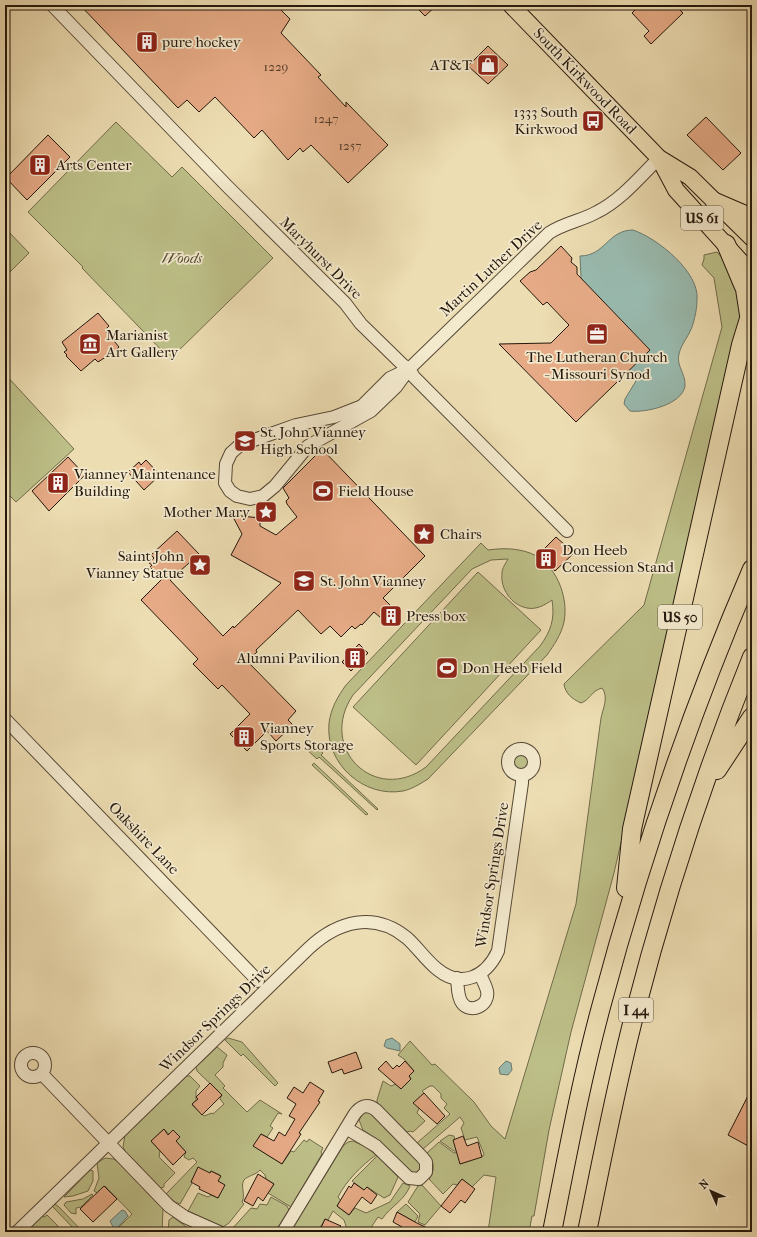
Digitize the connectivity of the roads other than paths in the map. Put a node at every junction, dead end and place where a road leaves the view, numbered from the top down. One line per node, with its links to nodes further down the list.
1 (52, 5): 10 (street, Maryhurst Drive)
2 (511, 5): 3 (main road, South Kirkwood Road / US 61)
3 (659, 158): 4 (main road, South Kirkwood Road / US 61); 7 (main road, South Kirkwood Road / US 61); 10 (street, Martin Luther Drive)
4 (715, 202): 5 (highway); 6 (main road, South Kirkwood Road / US 61)
5 (752, 218)
6 (752, 238)
7 (726, 244): 8 (main road, South Kirkwood Road / US 61); 9 (highway)
8 (752, 274)
9 (750, 312): 18 (highway, US 50)
10 (409, 369): 10 (street, Martin Luther Drive); 11 (street, Maryhurst Drive)
11 (567, 531)
12 (752, 569): 18 (highway, I 44)
13 (752, 657): 17 (highway, I 44)
14 (752, 717): 17 (highway)
15 (5, 719): 21 (street, Oakshire Lane)
16 (522, 775): 19 (street, Windsor Springs Drive)
17 (702, 792): 30 (highway, I 44)
18 (622, 928): 29 (highway, I 44)
19 (480, 974): 20 (street); 20 (street)
20 (457, 978): 24 (street, Windsor Springs Drive)
21 (258, 981)
22 (42, 1074): 24 (street)
23 (346, 1128): 23 (street); 28 (street)
24 (108, 1144): 25 (street); 26 (street, Windsor Springs Drive)
25 (201, 1229): 27 (street)
26 (17, 1232)
27 (219, 1232)
28 (283, 1232)
29 (552, 1232)
30 (587, 1232)

